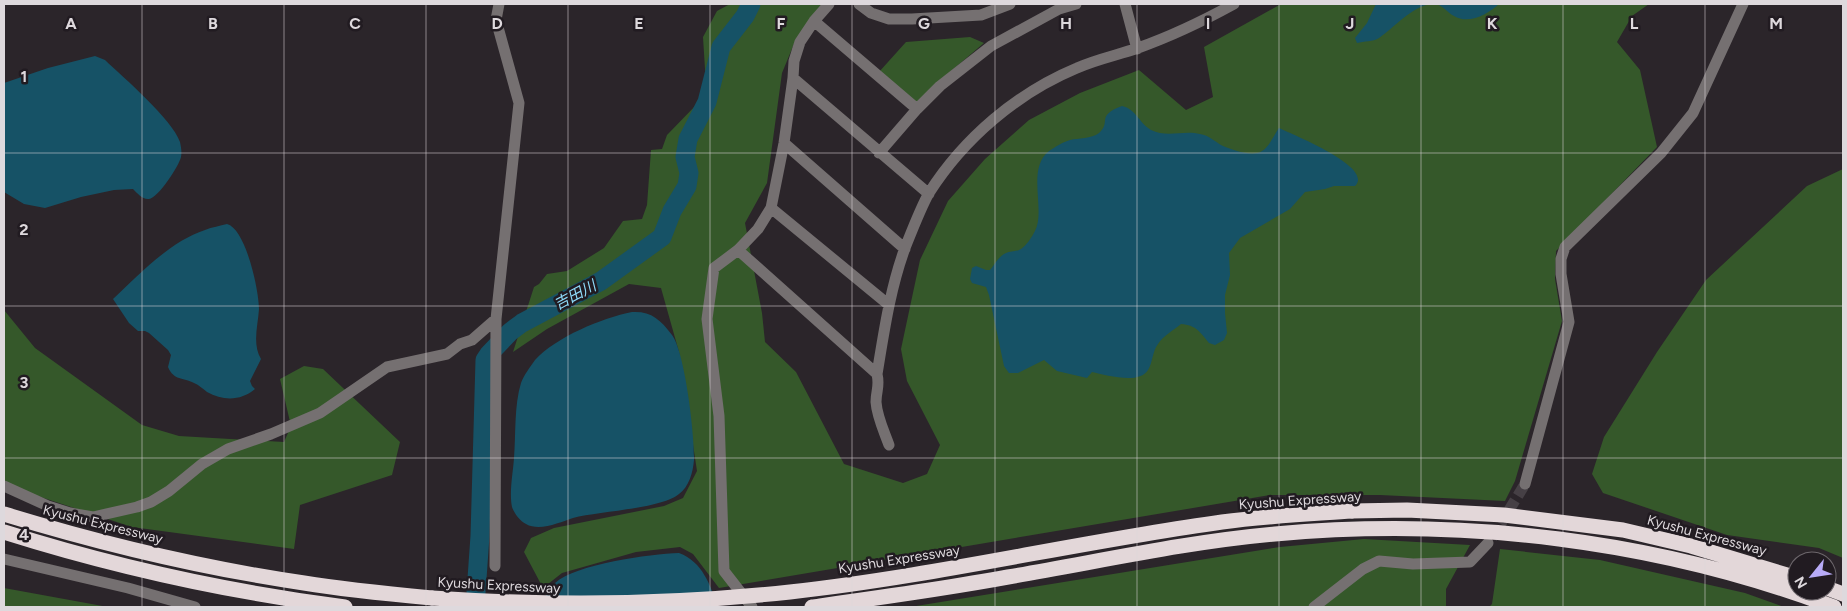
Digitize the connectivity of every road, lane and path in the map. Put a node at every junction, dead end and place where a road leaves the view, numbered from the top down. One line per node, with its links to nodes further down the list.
1 (498, 4): 20 (street)
2 (829, 4): 9 (street)
3 (858, 4): 4 (street)
4 (1010, 4)
5 (1076, 4): 12 (street)
6 (1125, 4): 10 (street)
7 (1234, 4): 10 (street)
8 (1743, 4): 23 (street)
9 (814, 21): 11 (street); 12 (street)
10 (1137, 49): 15 (street)
11 (793, 78): 13 (street); 14 (street)
12 (917, 109): 14 (street)
13 (784, 143): 16 (street); 17 (street)
14 (879, 153): 15 (street)
15 (929, 194): 17 (street)
16 (771, 208): 18 (street); 19 (street)
17 (905, 249): 19 (street)
18 (738, 250): 21 (street); 33 (street)
19 (889, 306): 21 (street)
20 (496, 319): 24 (street); 29 (street)
21 (877, 374): 22 (street)
22 (889, 445)
23 (1525, 484)
24 (4, 486)
25 (4, 514): 30 (highway, Kyushu Expressway, bridge)
26 (4, 532): 32 (highway)
27 (1488, 543): 35 (street)
28 (4, 559): 31 (street)
29 (495, 566)
30 (1787, 575)
31 (195, 607)
32 (345, 607)
33 (752, 607)
34 (812, 607): 36 (highway)
35 (1314, 607)
36 (1834, 607)

